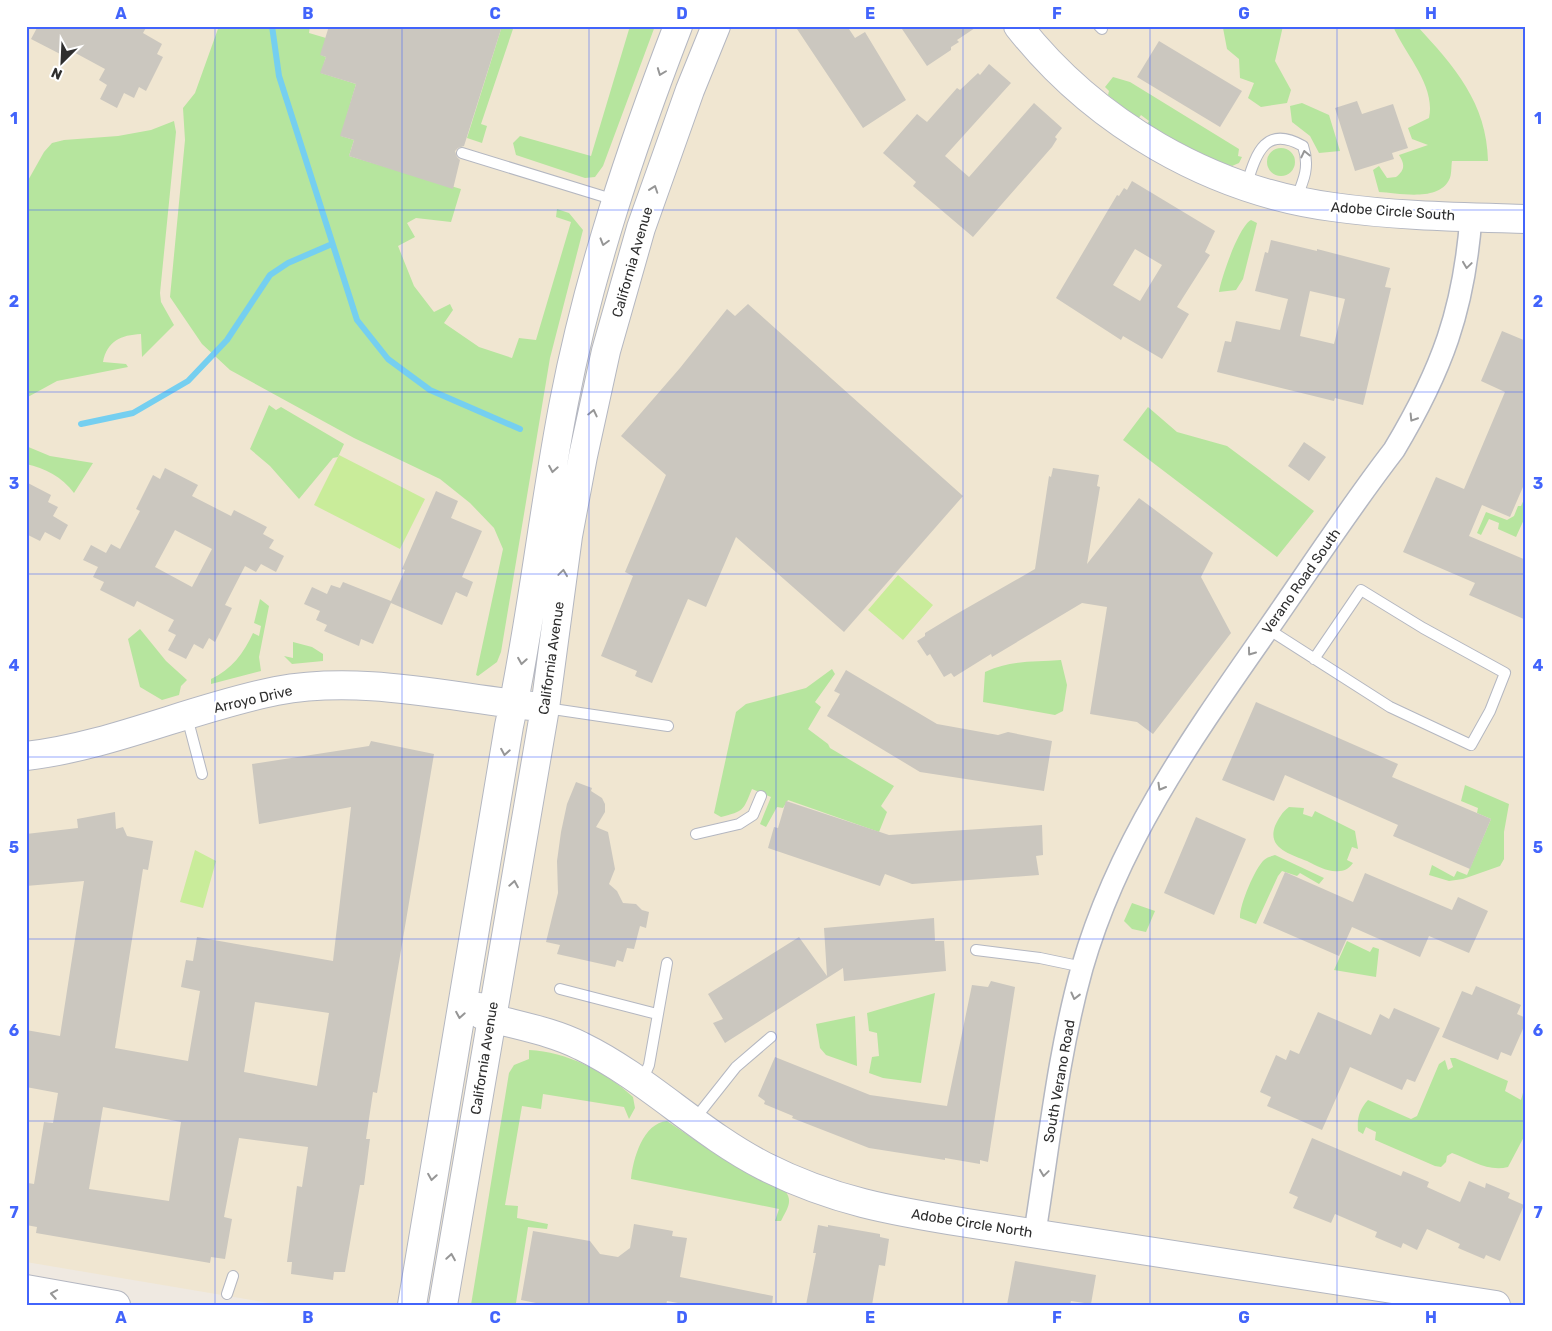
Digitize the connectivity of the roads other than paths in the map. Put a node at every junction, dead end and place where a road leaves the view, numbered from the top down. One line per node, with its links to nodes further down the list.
1 (678, 26): 7 (main road, California Avenue, one-way to 7)
2 (716, 26): 13 (main road, California Avenue, one-way to 2)
3 (1018, 26): 5 (main road, Adobe Circle South)
4 (462, 153): 7 (lane)
5 (1245, 186): 6 (main road, Adobe Circle South); 6 (lane, one-way to 5)
6 (1296, 200): 8 (main road, Adobe Circle South)
7 (616, 201): 12 (main road, California Avenue, one-way to 12)
8 (1471, 217): 9 (main road, Adobe Circle South); 10 (street, Verano Road South, one-way to 10)
9 (1526, 219)
10 (1268, 629): 11 (lane); 21 (street, Verano Road South, one-way to 21)
11 (1314, 658): 11 (lane)
12 (514, 704): 13 (main road, Arroyo Drive); 14 (main road, Arroyo Drive); 20 (main road, California Avenue, one-way to 20)
13 (544, 708): 15 (lane); 27 (main road, California Avenue, one-way to 13)
14 (186, 716): 16 (main road, Arroyo Drive); 17 (lane)
15 (668, 726)
16 (26, 756)
17 (202, 774)
18 (761, 796): 19 (lane)
19 (696, 834)
20 (483, 881): 27 (main road); 36 (main road, California Avenue, one-way to 36)
21 (1094, 932): 24 (street, South Verano Road)
22 (976, 950): 24 (lane)
23 (667, 963): 26 (lane)
24 (1083, 967): 31 (street, South Verano Road, one-way to 31)
25 (560, 989): 26 (lane)
26 (657, 1014): 29 (lane)
27 (491, 1018): 29 (main road, Adobe Circle North); 37 (main road, California Avenue, one-way to 27)
28 (771, 1037): 30 (lane)
29 (641, 1084): 30 (main road, Adobe Circle North)
30 (693, 1121): 31 (main road, Adobe Circle North)
31 (1035, 1232): 38 (main road, Adobe Circle North)
32 (233, 1276): 34 (lane)
33 (26, 1289): 35 (main road, one-way to 33)
34 (227, 1294)
35 (116, 1305)
36 (412, 1305)
37 (444, 1305)
38 (1496, 1305)

